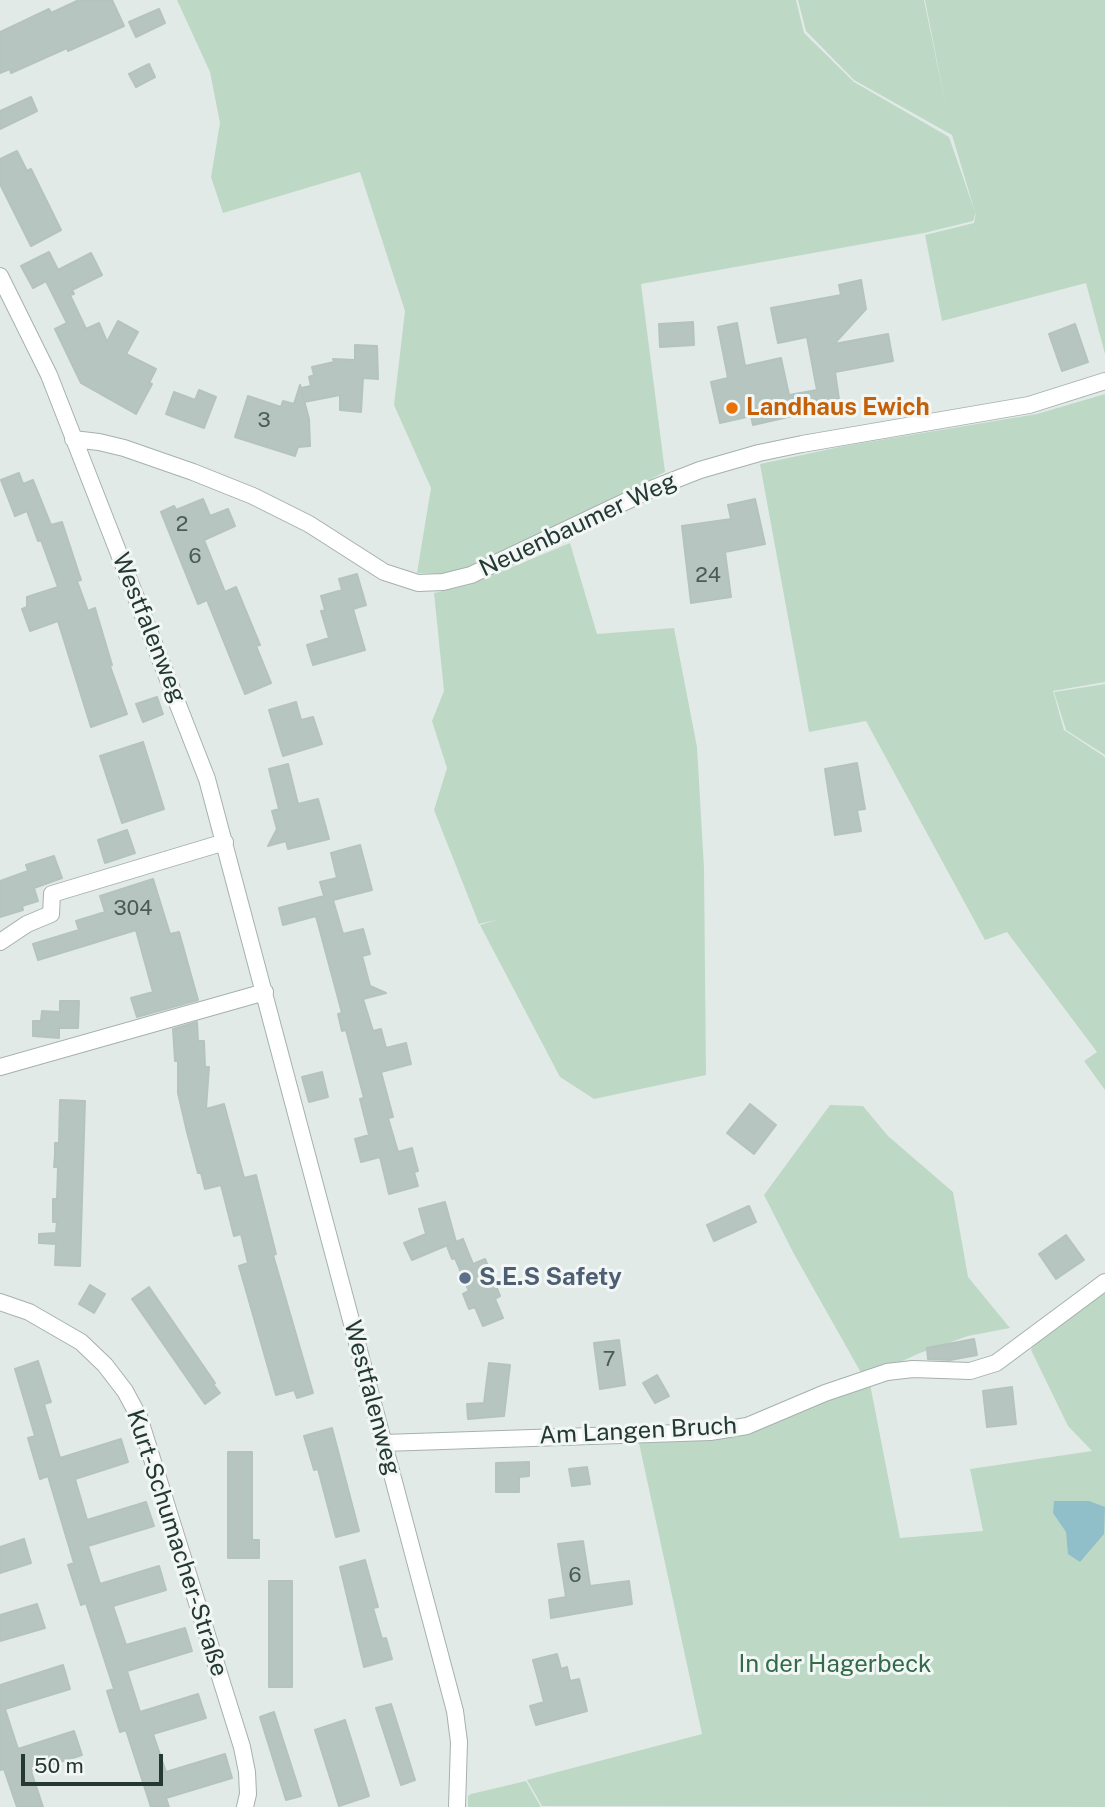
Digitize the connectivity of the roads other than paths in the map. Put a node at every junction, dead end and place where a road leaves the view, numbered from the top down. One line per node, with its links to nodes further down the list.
1 (0, 276): 3 (street, Westfalenweg)
2 (1105, 381): 3 (street, Neuenbaumer Weg)
3 (74, 439): 4 (street, Westfalenweg)
4 (225, 842): 5 (street); 6 (street, Westfalenweg)
5 (0, 942)
6 (265, 992): 7 (street); 10 (street, Westfalenweg)
7 (0, 1067)
8 (1105, 1282): 10 (street, Am Langen Bruch)
9 (0, 1302): 11 (street, Kurt-Schumacher-Straße)
10 (384, 1443): 12 (street, Westfalenweg)
11 (245, 1807)
12 (457, 1807)

